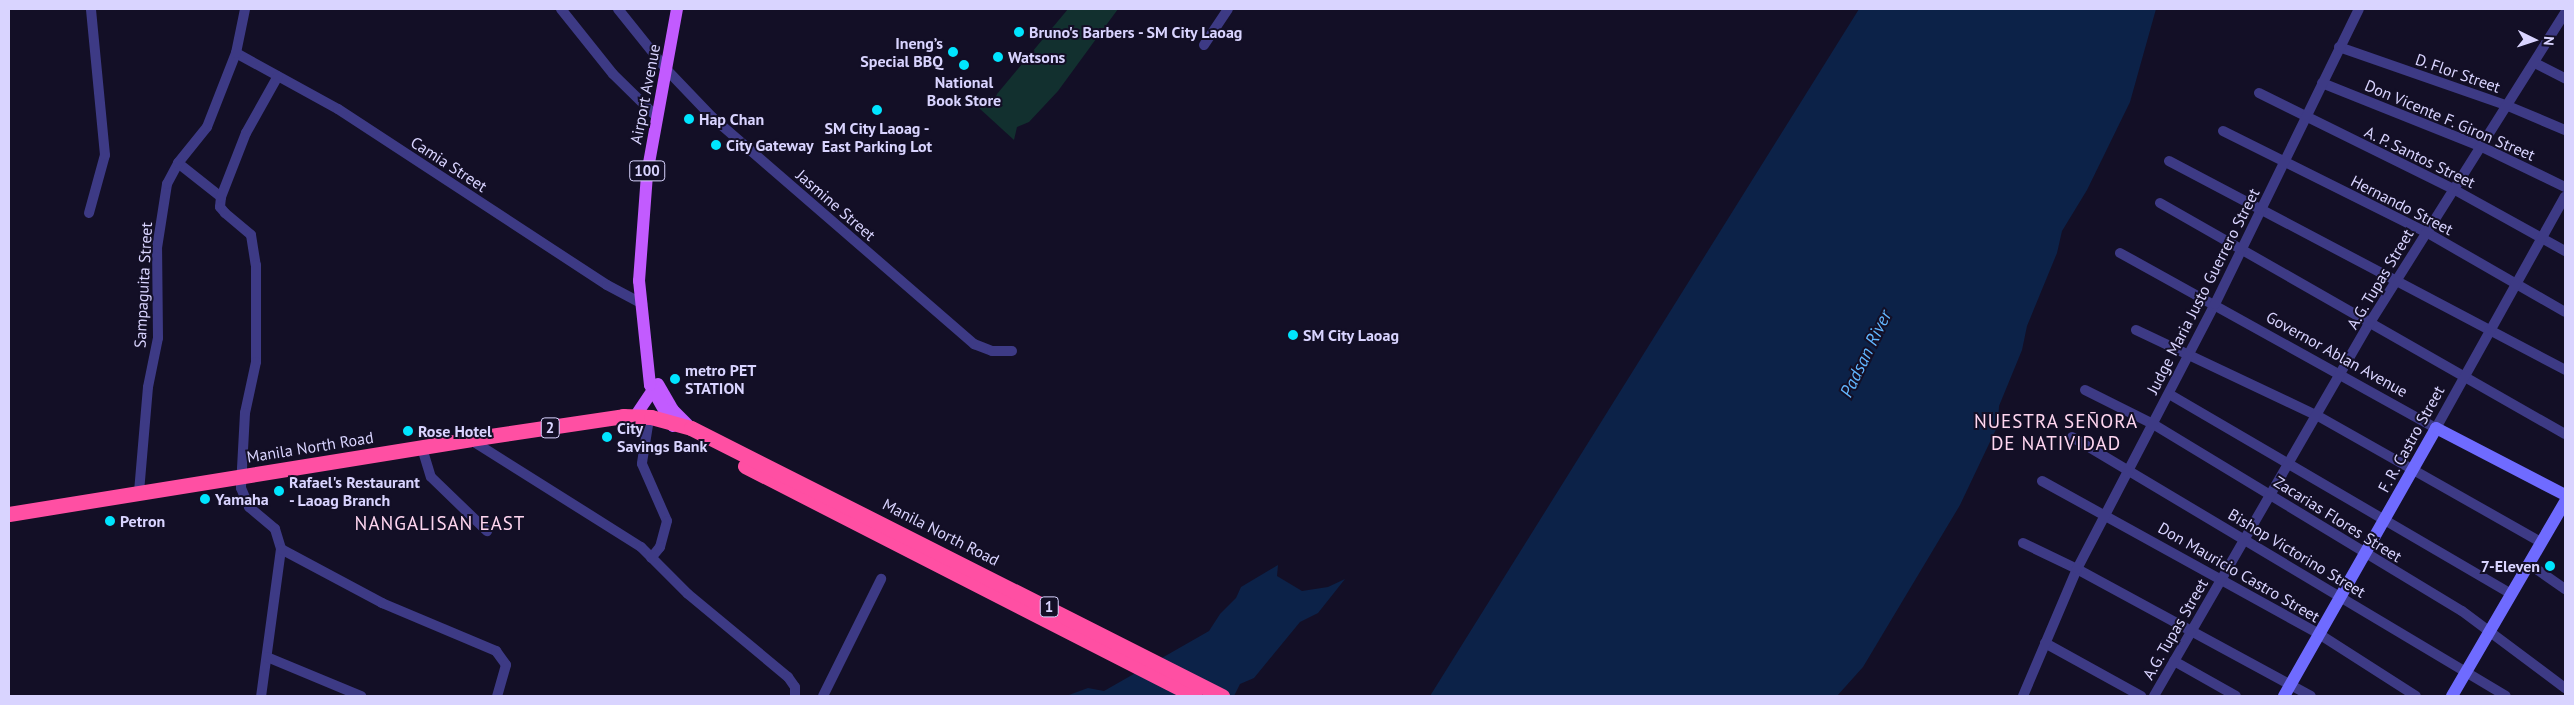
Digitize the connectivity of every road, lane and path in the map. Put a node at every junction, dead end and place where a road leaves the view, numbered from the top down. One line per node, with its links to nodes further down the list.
1 (91, 9): 34 (street)
2 (245, 9): 12 (street, Sampaguita Street)
3 (562, 9): 21 (street)
4 (618, 9): 14 (street, Jasmine Street)
5 (678, 9): 14 (main road, Airport Avenue / 100)
6 (1228, 9): 10 (street)
7 (2359, 9): 11 (street, Judge Maria Justo Guerrero Street)
8 (2565, 13): 9 (street, A.G. Tupas Street)
9 (2562, 27): 13 (street, A.G. Tupas Street)
10 (1204, 45)
11 (2340, 47): 17 (street, Judge Maria Justo Guerrero Street); 19 (street, D. Flor Street)
12 (236, 53): 15 (street, Camia Street); 27 (street, Sampaguita Street)
13 (2536, 63): 16 (street); 19 (street, A.G. Tupas Street)
14 (667, 70): 21 (main road, Airport Avenue / 100); 49 (street, Jasmine Street)
15 (278, 76): 31 (street); 42 (street, Camia Street)
16 (2565, 78)
17 (2322, 83): 20 (street, Judge Maria Justo Guerrero Street); 24 (street, Don Vicente F. Giron Street)
18 (2259, 93): 20 (street, A. P. Santos Street)
19 (2508, 106): 22 (street, D. Flor Street); 24 (street, A.G. Tupas Street)
20 (2304, 117): 26 (street, Judge Maria Justo Guerrero Street); 29 (street, A. P. Santos Street)
21 (658, 118): 42 (main road, Airport Avenue / 100)
22 (2565, 130)
23 (2223, 131): 26 (street, Hernando Street)
24 (2482, 147): 28 (street, Don Vicente F. Giron Street); 29 (street, A.G. Tupas Street)
25 (2169, 161): 33 (street)
26 (2283, 162): 33 (street, Judge Maria Justo Guerrero Street); 35 (street, Hernando Street)
27 (178, 163): 31 (street); 71 (street, Sampaguita Street)
28 (2565, 187)
29 (2455, 190): 35 (street, A.G. Tupas Street); 36 (street, A. P. Santos Street)
30 (2565, 196): 36 (street, F. R. Castro Street)
31 (221, 197): 69 (street)
32 (2160, 203): 37 (street)
33 (2262, 208): 37 (street, Judge Maria Justo Guerrero Street); 40 (street)
34 (89, 212)
35 (2426, 232): 40 (street, A.G. Tupas Street); 41 (street, Hernando Street)
36 (2543, 238): 38 (street, A. P. Santos Street); 41 (street, F. R. Castro Street)
37 (2241, 251): 43 (street, Judge Maria Justo Guerrero Street); 45 (street)
38 (2565, 251)
39 (2120, 253): 43 (street, Governor Ablan Avenue)
40 (2396, 280): 45 (street, A.G. Tupas Street); 47 (street)
41 (2516, 283): 44 (street, Hernando Street); 47 (street, F. R. Castro Street)
42 (642, 304): 48 (main road, Airport Avenue / 100)
43 (2215, 304): 50 (street, Judge Maria Justo Guerrero Street); 52 (street, Governor Ablan Avenue)
44 (2565, 312)
45 (2369, 324): 52 (street, A.G. Tupas Street); 53 (street)
46 (2136, 330): 50 (street)
47 (2489, 331): 51 (street); 53 (street, F. R. Castro Street)
48 (646, 335): 54 (main road, Airport Avenue / 100); 54 (main road, Airport Avenue / 100)
49 (1012, 351)
50 (2188, 355): 56 (street, Judge Maria Justo Guerrero Street); 57 (street)
51 (2565, 370)
52 (2340, 375): 57 (street, A.G. Tupas Street); 61 (street, Governor Ablan Avenue)
53 (2464, 376): 61 (street, F. R. Castro Street); 62 (street)
54 (653, 387): 58 (main road); 60 (main road, Airport Avenue / 100); 60 (main road, Airport Avenue / 100)
55 (2085, 390): 59 (street, Zacarias Flores Street)
56 (2169, 394): 59 (street, Judge Maria Justo Guerrero Street); 66 (street)
57 (2318, 416): 66 (street, A.G. Tupas Street); 67 (street)
58 (632, 420): 60 (highway, Manila North Road / 2); 64 (highway, Manila North Road / 2); 85 (street)
59 (2153, 424): 68 (street, Judge Maria Justo Guerrero Street); 72 (street, Zacarias Flores Street)
60 (679, 426): 78 (highway, Manila North Road / 1)
61 (2436, 428): 67 (main road, F. R. Castro Street); 73 (main road, Governor Ablan Avenue)
62 (2565, 434)
63 (2072, 437): 68 (street, Bishop Victorino Street)
64 (470, 439): 65 (highway, Manila North Road / 2); 85 (street)
65 (422, 448): 69 (highway, Manila North Road / 2); 79 (street)
66 (2290, 464): 72 (street, A.G. Tupas Street); 77 (street)
67 (2414, 468): 77 (main road, F. R. Castro Street); 81 (street)
68 (2128, 470): 75 (street, Judge Maria Justo Guerrero Street); 80 (street, Bishop Victorino Street)
69 (242, 476): 71 (highway, Manila North Road / 2); 83 (street)
70 (2042, 481): 75 (street, Don Mauricio Castro Street)
71 (139, 492): 76 (highway, Manila North Road / 2)
72 (2270, 495): 80 (street, A.G. Tupas Street); 84 (street, Zacarias Flores Street)
73 (2565, 495)
74 (2565, 502): 81 (main road)
75 (2104, 513): 87 (street, Judge Maria Justo Guerrero Street); 89 (street, Don Mauricio Castro Street)
76 (9, 514)
77 (2385, 519): 84 (main road, F. R. Castro Street); 91 (street)
78 (872, 524): 107 (highway, Manila North Road / 1); 108 (highway, Manila North Road / 1)
79 (487, 530)
80 (2244, 538): 89 (street, A.G. Tupas Street); 92 (street, Bishop Victorino Street)
81 (2541, 542): 86 (main road)
82 (2023, 543): 87 (street)
83 (281, 549): 97 (street); 104 (street)
84 (2365, 554): 92 (main road, F. R. Castro Street); 94 (street, Zacarias Flores Street)
85 (652, 558): 105 (street)
86 (2528, 564): 90 (street); 91 (main road)
87 (2077, 568): 93 (street); 96 (street, Judge Maria Justo Guerrero Street)
88 (881, 579): 106 (street)
89 (2221, 579): 93 (street, A.G. Tupas Street); 95 (street, Don Mauricio Castro Street)
90 (2565, 589)
91 (2512, 594): 94 (main road)
92 (2341, 596): 95 (main road, F. R. Castro Street); 99 (street, Bishop Victorino Street)
93 (2192, 630): 98 (street, A.G. Tupas Street); 101 (street)
94 (2490, 630): 99 (main road); 100 (street, Zacarias Flores Street)
95 (2319, 634): 101 (main road, F. R. Castro Street); 114 (street, Don Mauricio Castro Street)
96 (2045, 642): 109 (street, Judge Maria Justo Guerrero Street); 110 (street)
97 (267, 657): 102 (street); 103 (street)
98 (2174, 661): 111 (street, A.G. Tupas Street); 112 (street)
99 (2466, 672): 115 (main road); 116 (street, Bishop Victorino Street)
100 (2565, 688)
101 (2287, 691): 113 (street)
102 (262, 696)
103 (361, 696)
104 (497, 696)
105 (795, 696)
106 (823, 696)
107 (1195, 696)
108 (1222, 696)
109 (2023, 696)
110 (2141, 696)
111 (2154, 696)
112 (2236, 696)
113 (2311, 696)
114 (2416, 696)
115 (2452, 696)
116 (2506, 696)

